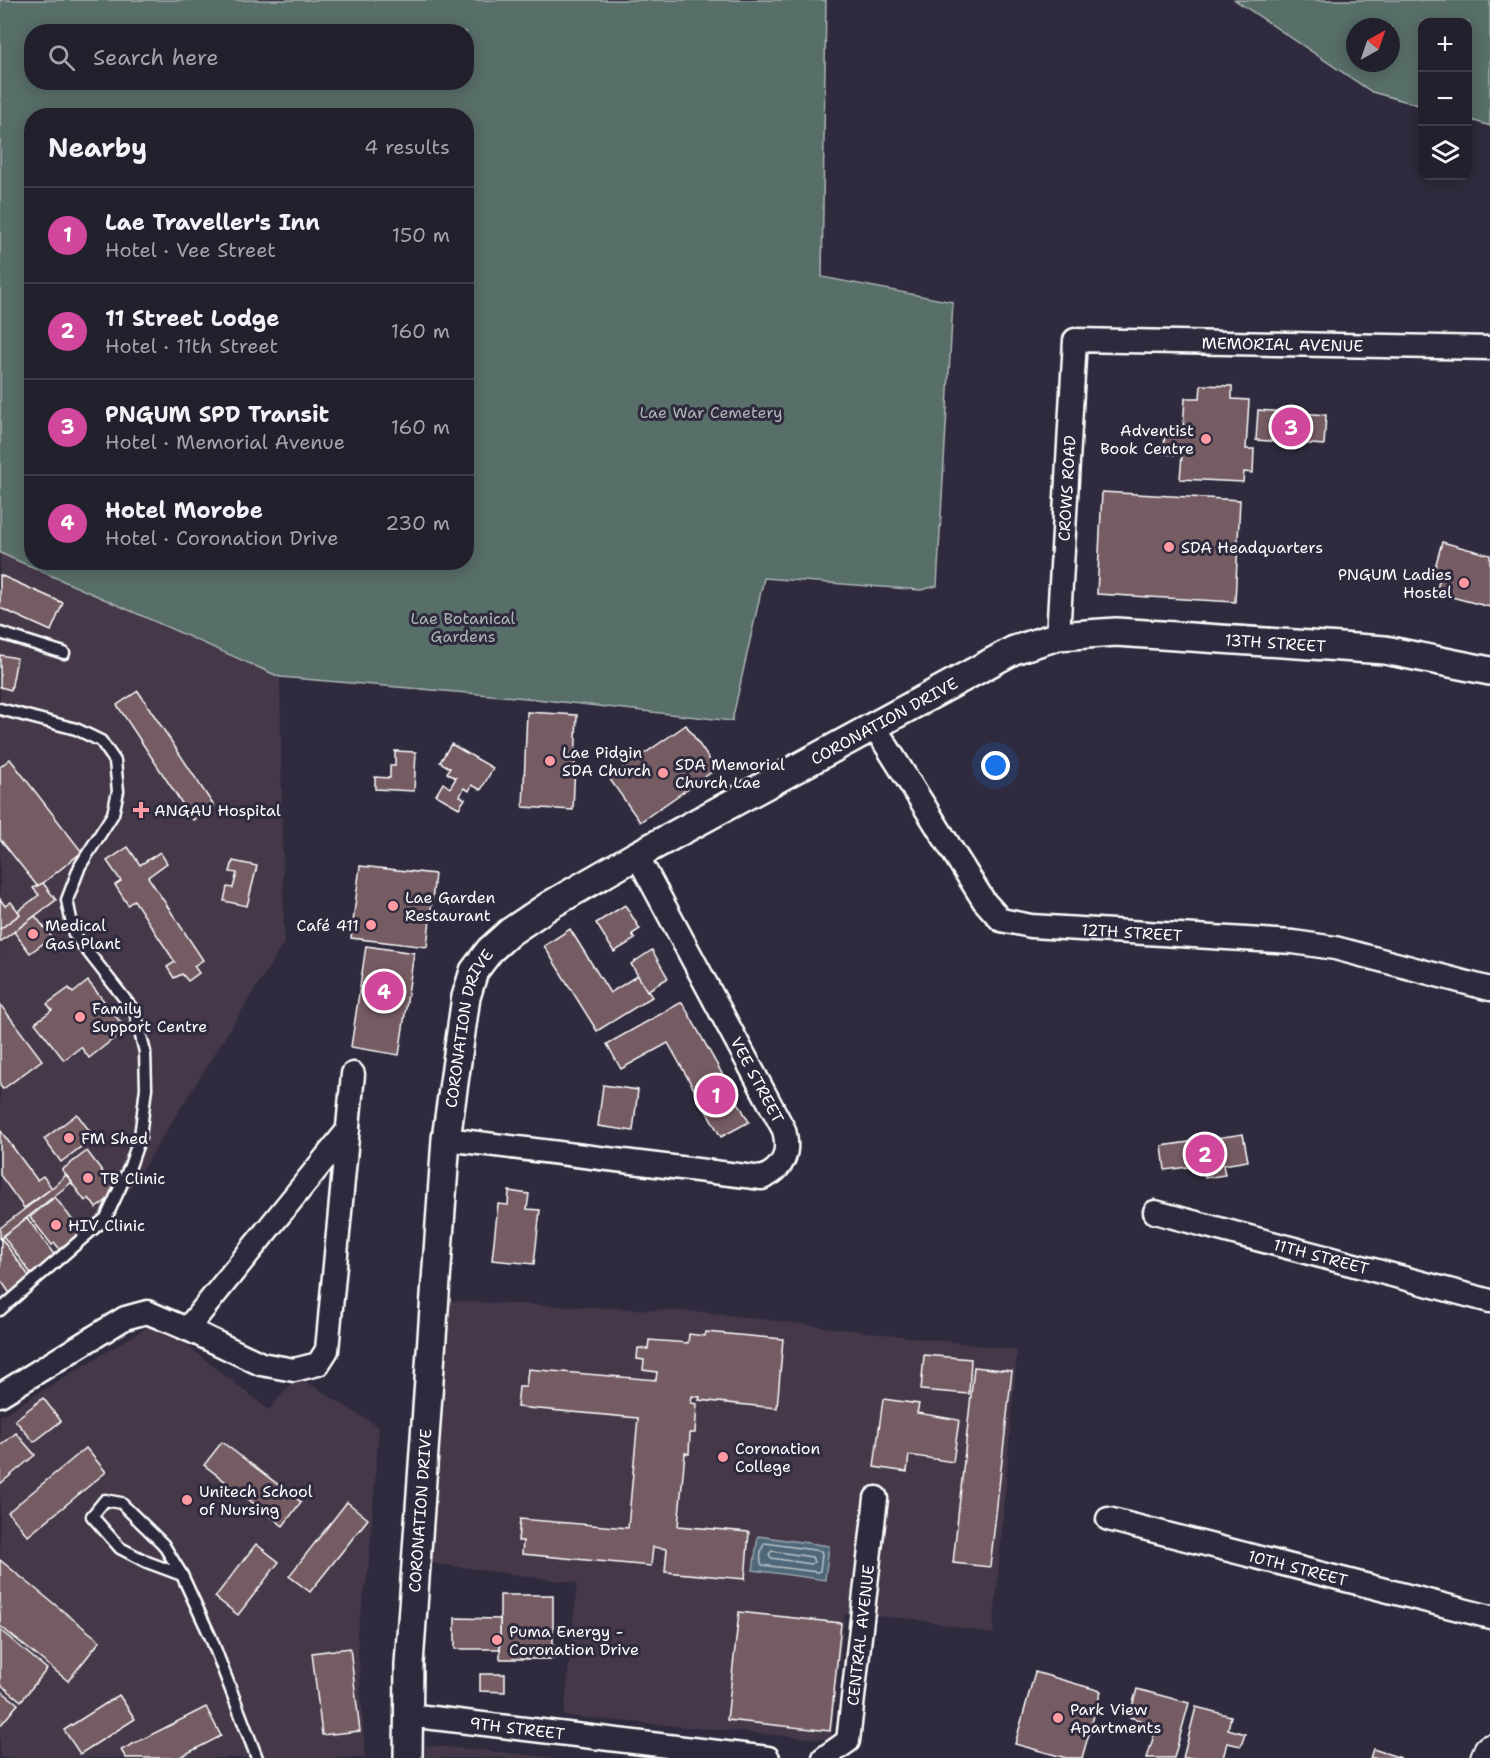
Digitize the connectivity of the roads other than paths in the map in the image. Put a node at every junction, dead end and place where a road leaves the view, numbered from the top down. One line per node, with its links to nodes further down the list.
1 (1075, 340): 2 (street, MEMORIAL AVENUE); 4 (street, CROWS ROAD)
2 (1490, 348)
3 (0, 633): 5 (lane)
4 (1058, 636): 6 (street, 13TH STREET); 8 (street, CORONATION DRIVE)
5 (64, 653)
6 (1490, 671)
7 (0, 709): 16 (lane)
8 (874, 726): 9 (street, CORONATION DRIVE); 10 (street, 12TH STREET)
9 (637, 855): 13 (street, CORONATION DRIVE); 13 (street, VEE STREET)
10 (1490, 989)
11 (353, 1074): 12 (street)
12 (348, 1130): 17 (street); 17 (street)
13 (446, 1139): 23 (street, CORONATION DRIVE)
14 (1155, 1212): 15 (street, 11TH STREET)
15 (1490, 1301)
16 (0, 1310)
17 (187, 1329): 18 (street)
18 (0, 1395)
19 (876, 1498): 28 (street, CENTRAL AVENUE)
20 (1108, 1519): 22 (street, 10TH STREET)
21 (182, 1575): 21 (lane); 25 (lane)
22 (1490, 1617)
23 (408, 1715): 26 (street, CORONATION DRIVE); 27 (street, 9TH STREET)
24 (1490, 1751): 29 (main road)
25 (257, 1758)
26 (408, 1758)
27 (768, 1758)
28 (824, 1758)
29 (1487, 1758)

